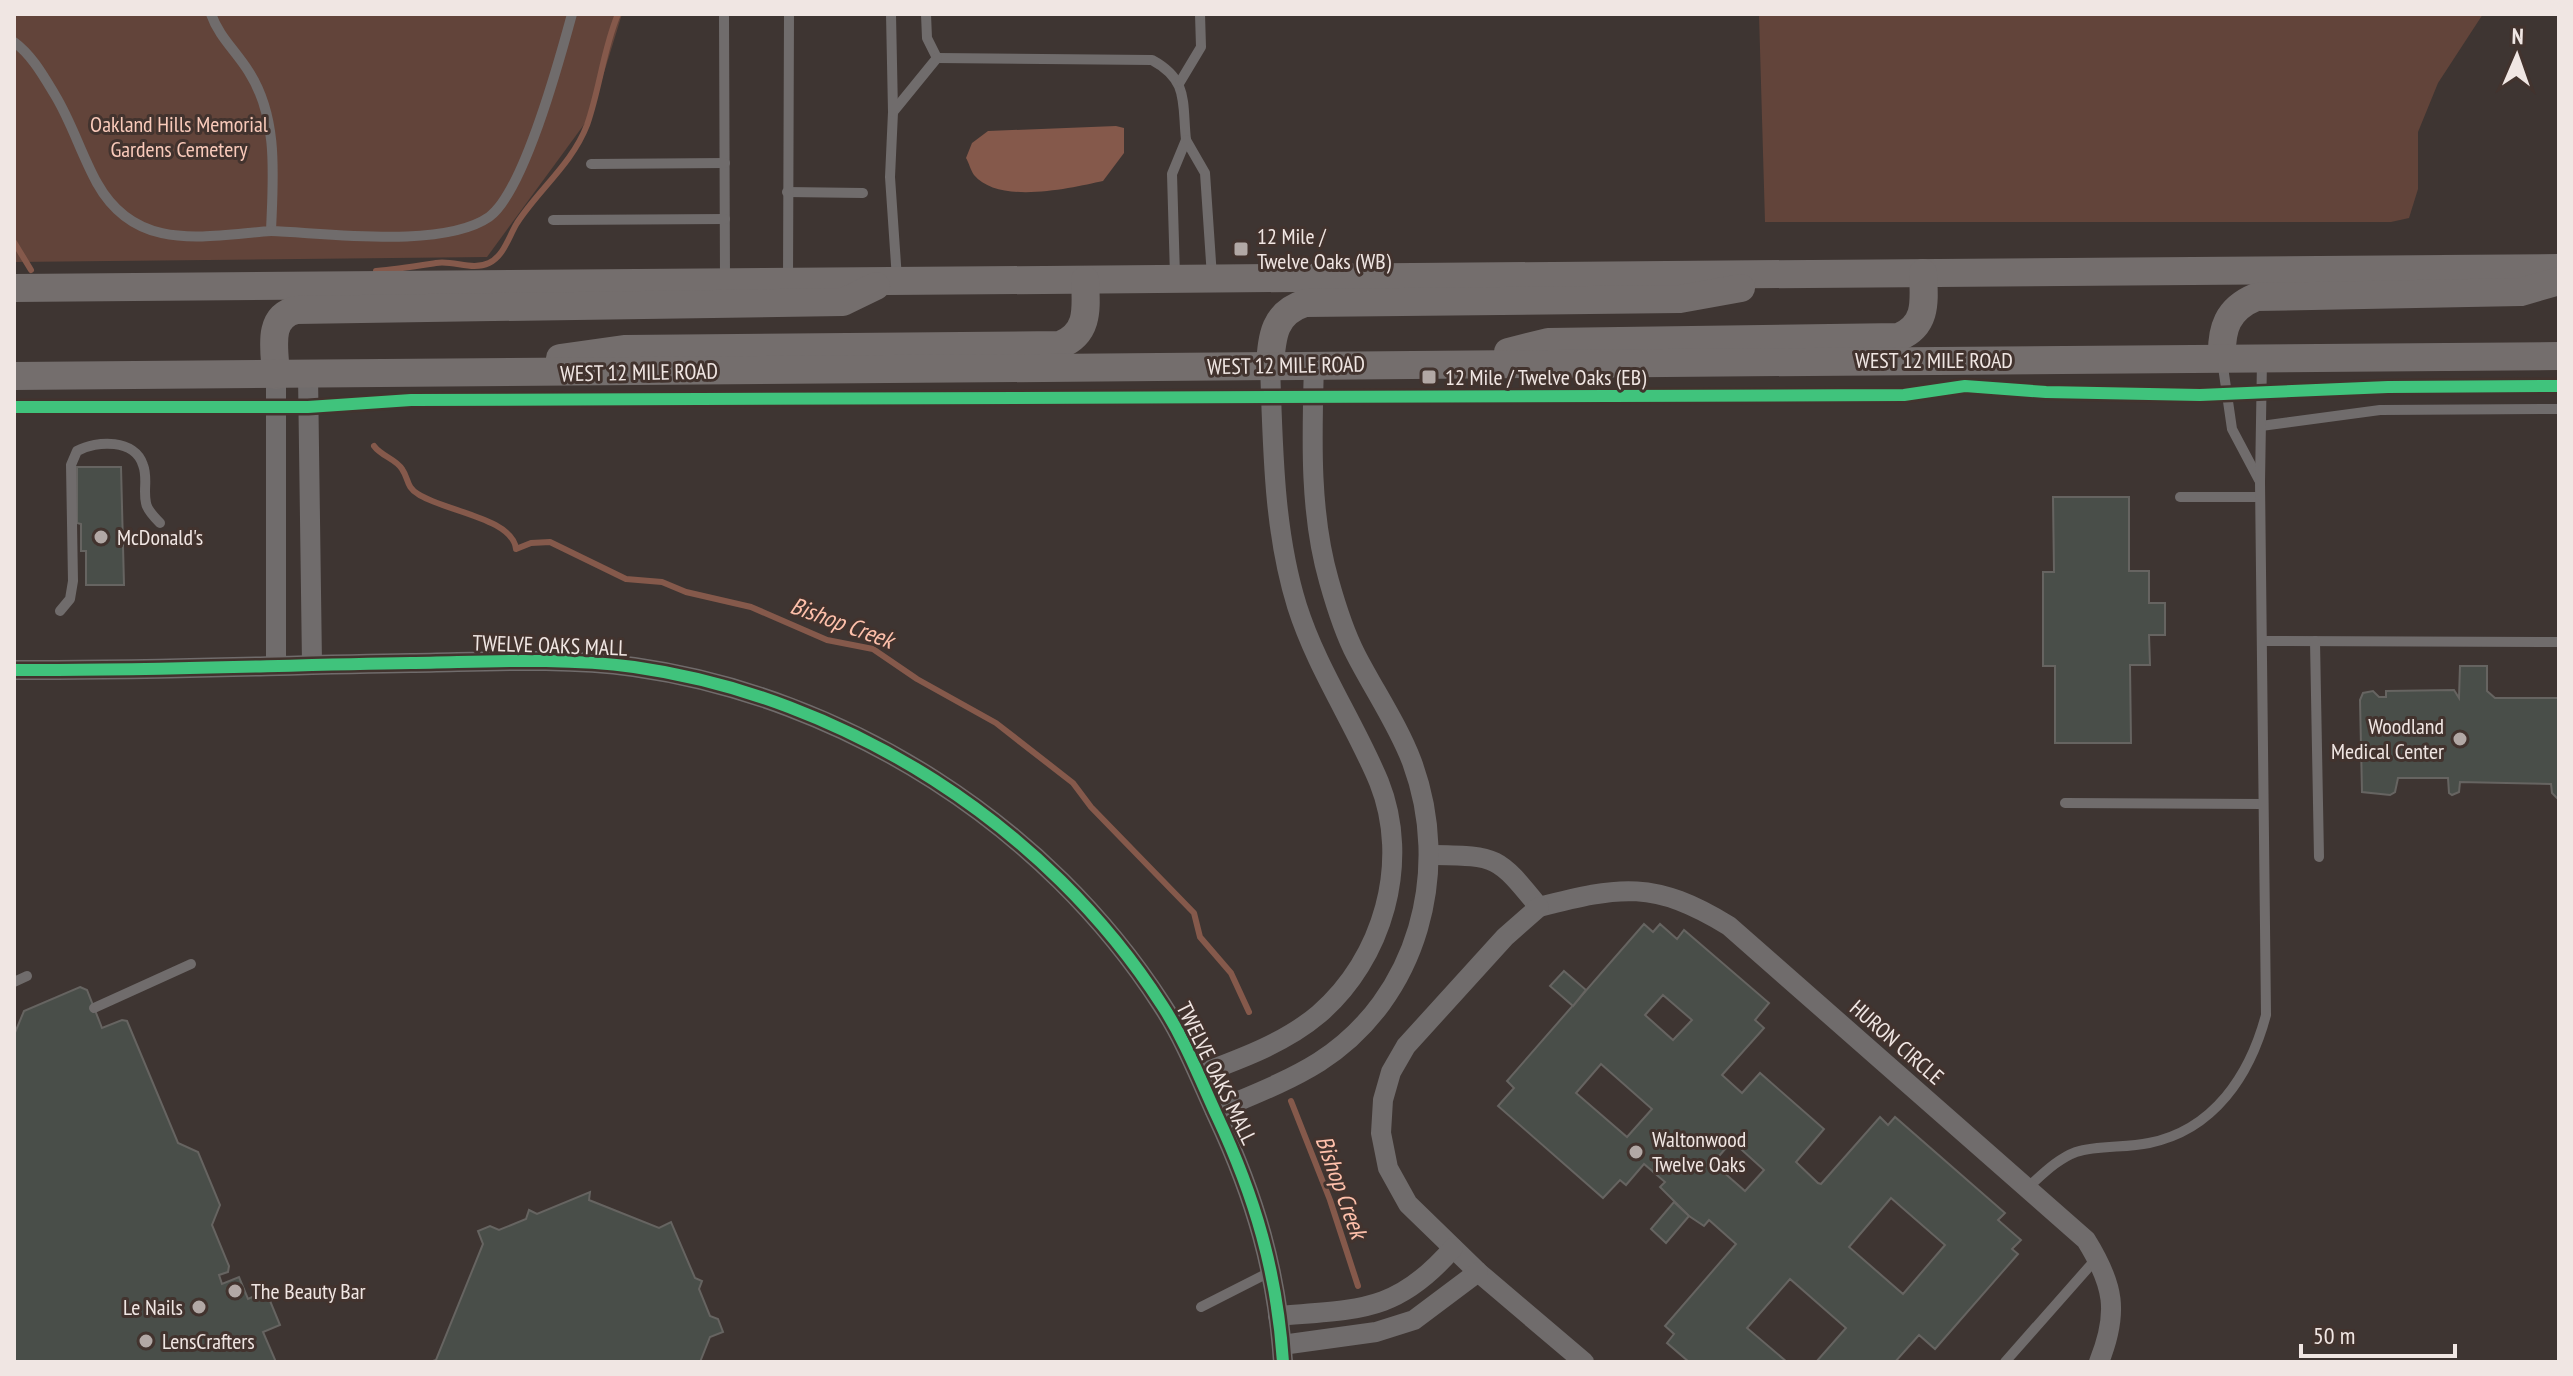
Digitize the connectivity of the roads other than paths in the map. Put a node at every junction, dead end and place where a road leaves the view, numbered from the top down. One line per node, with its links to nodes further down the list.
1 (211, 14): 19 (lane)
2 (572, 14): 19 (lane)
3 (724, 14): 13 (lane)
4 (789, 14): 15 (lane)
5 (891, 14): 11 (lane)
6 (926, 14): 9 (lane)
7 (1200, 14): 10 (lane)
8 (14, 42): 19 (lane)
9 (937, 58): 10 (lane); 11 (lane)
10 (1180, 82): 12 (lane)
11 (893, 112): 26 (lane)
12 (1186, 140): 23 (lane); 24 (lane)
13 (725, 163): 14 (lane); 17 (lane)
14 (591, 164)
15 (787, 192): 16 (lane); 28 (lane)
16 (863, 193)
17 (725, 219): 18 (lane); 29 (lane)
18 (553, 220)
19 (271, 231)
20 (2559, 268): 22 (main road)
21 (1821, 273): 22 (main road); 24 (main road); 36 (main road)
22 (1923, 273): 34 (main road)
23 (1175, 279): 24 (main road); 25 (main road)
24 (1212, 279)
25 (1085, 280): 26 (main road); 37 (main road)
26 (893, 281): 28 (main road); 38 (main road)
27 (2559, 281): 32 (main road)
28 (788, 282): 29 (main road)
29 (725, 283): 30 (main road)
30 (14, 288)
31 (2559, 356): 33 (main road, WEST 12 MILE ROAD)
32 (2222, 358): 33 (main road, WEST 12 MILE ROAD); 34 (main road, WEST 12 MILE ROAD); 43 (lane)
33 (2262, 358): 42 (lane)
34 (1468, 362): 35 (main road, WEST 12 MILE ROAD)
35 (1314, 364): 36 (main road, WEST 12 MILE ROAD); 56 (street, TWELVE OAKS MALL)
36 (1270, 365): 37 (main road, WEST 12 MILE ROAD); 63 (street, TWELVE OAKS MALL)
37 (456, 374): 39 (main road, WEST 12 MILE ROAD)
38 (276, 375): 39 (main road, WEST 12 MILE ROAD); 40 (main road, WEST 12 MILE ROAD); 52 (street)
39 (308, 375): 51 (street)
40 (14, 376)
41 (2559, 409): 42 (lane)
42 (2261, 426): 43 (lane)
43 (2260, 482): 45 (lane)
44 (2180, 497): 45 (lane)
45 (2260, 497): 48 (lane)
46 (160, 523): 47 (lane)
47 (60, 611)
48 (2262, 641): 49 (lane); 55 (lane)
49 (2315, 641): 50 (lane); 57 (lane)
50 (2559, 642)
51 (312, 664): 52 (street, TWELVE OAKS MALL); 63 (street, TWELVE OAKS MALL)
52 (276, 665): 53 (street, TWELVE OAKS MALL)
53 (14, 670)
54 (2065, 803): 55 (lane)
55 (2263, 804): 65 (lane)
56 (1431, 855): 58 (street); 64 (street, TWELVE OAKS MALL)
57 (2319, 857)
58 (1539, 907): 65 (street, HURON CIRCLE); 66 (street, HURON CIRCLE)
59 (191, 964): 62 (lane)
60 (27, 976): 61 (lane)
61 (14, 982)
62 (94, 1008)
63 (1200, 1074): 64 (street, TWELVE OAKS MALL)
64 (1215, 1111): 68 (street, TWELVE OAKS MALL)
65 (2027, 1188): 67 (street, HURON CIRCLE)
66 (1453, 1248): 69 (street, HURON CIRCLE); 71 (street)
67 (2097, 1258): 74 (lane); 75 (street, HURON CIRCLE)
68 (1272, 1271): 70 (lane); 71 (street, TWELVE OAKS MALL)
69 (1478, 1272): 72 (street); 73 (street, HURON CIRCLE)
70 (1201, 1307)
71 (1278, 1316): 72 (street, TWELVE OAKS MALL)
72 (1282, 1354)
73 (1584, 1362)
74 (2005, 1362)
75 (2099, 1362)

